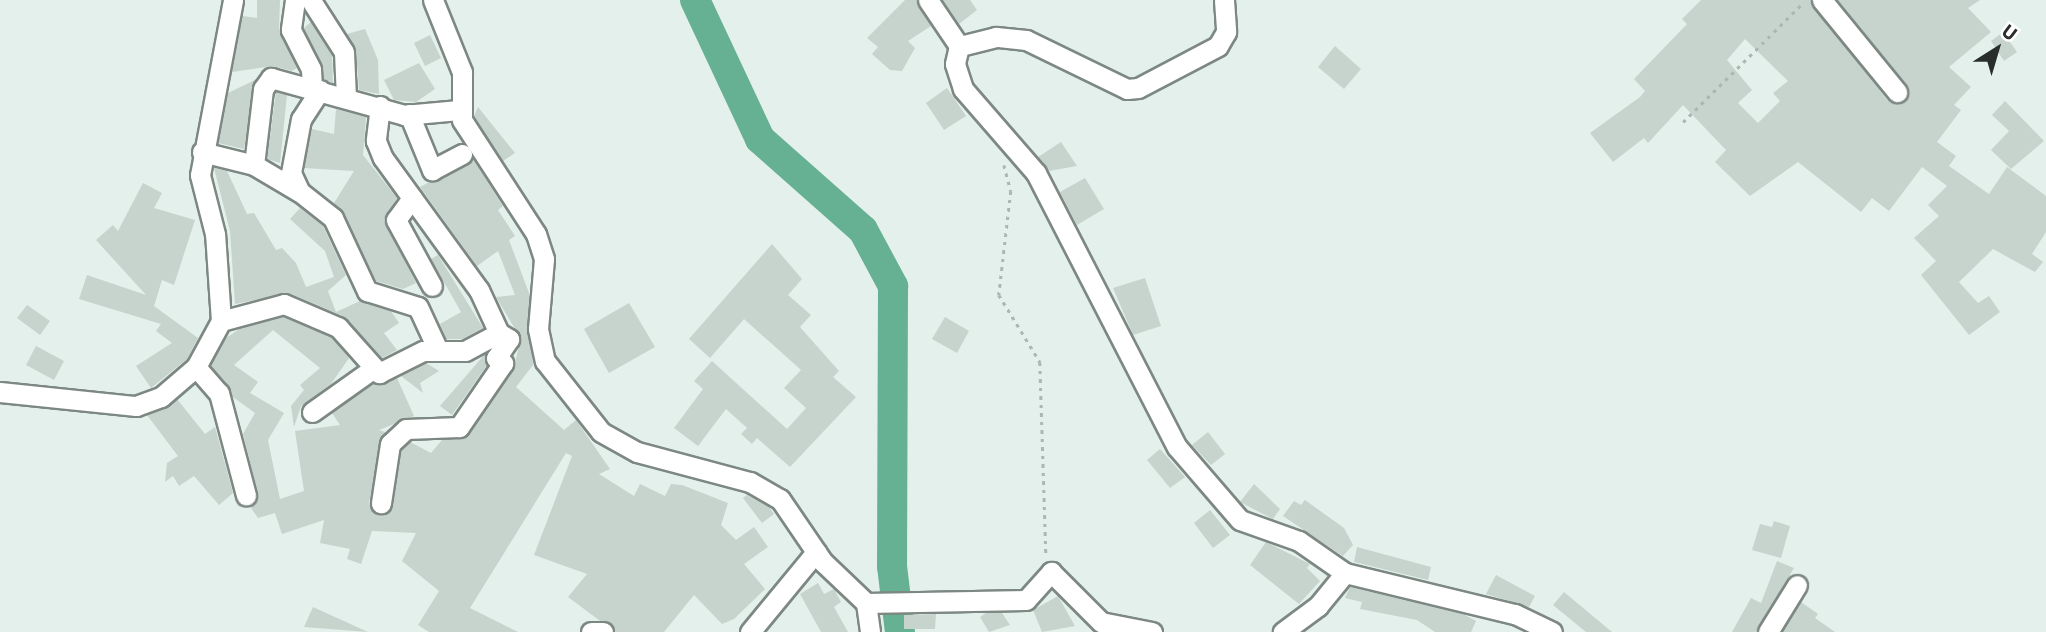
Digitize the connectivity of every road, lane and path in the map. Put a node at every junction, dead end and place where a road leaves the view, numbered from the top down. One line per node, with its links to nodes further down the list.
1 (233, 0): 17 (street)
2 (433, 0): 13 (street)
3 (928, 0): 8 (street)
4 (1224, 0): 8 (street)
5 (1807, 0): 15 (path)
6 (1822, 0): 10 (street)
7 (304, 1): 9 (street); 11 (street)
8 (959, 46): 16 (street)
9 (316, 89): 11 (street); 19 (street); 20 (street)
10 (1897, 92)
11 (346, 97): 12 (street)
12 (380, 106): 14 (street); 21 (street)
13 (459, 110): 14 (street); 32 (street)
14 (409, 114): 18 (street)
15 (1683, 122)
16 (1015, 144): 33 (path); 34 (street)
17 (202, 152): 19 (street); 23 (street)
18 (462, 154)
19 (254, 165): 20 (street)
20 (300, 192): 25 (street)
21 (412, 198): 22 (street); 24 (street)
22 (432, 286)
23 (221, 321): 26 (street); 27 (street)
24 (499, 334): 25 (street); 31 (street)
25 (438, 350): 27 (street)
26 (196, 368): 28 (street); 30 (street)
27 (374, 368): 29 (street)
28 (0, 392)
29 (312, 412)
30 (246, 495)
31 (381, 503)
32 (816, 552): 36 (street); 39 (street)
33 (1046, 572): 36 (street); 41 (street)
34 (1345, 573): 42 (street); 43 (street)
35 (1797, 585): 44 (street)
36 (871, 603): 40 (street)
37 (591, 632): 38 (street)
38 (603, 632)
39 (750, 632)
40 (870, 632)
41 (1152, 632)
42 (1283, 632)
43 (1552, 632)
44 (1768, 632)

